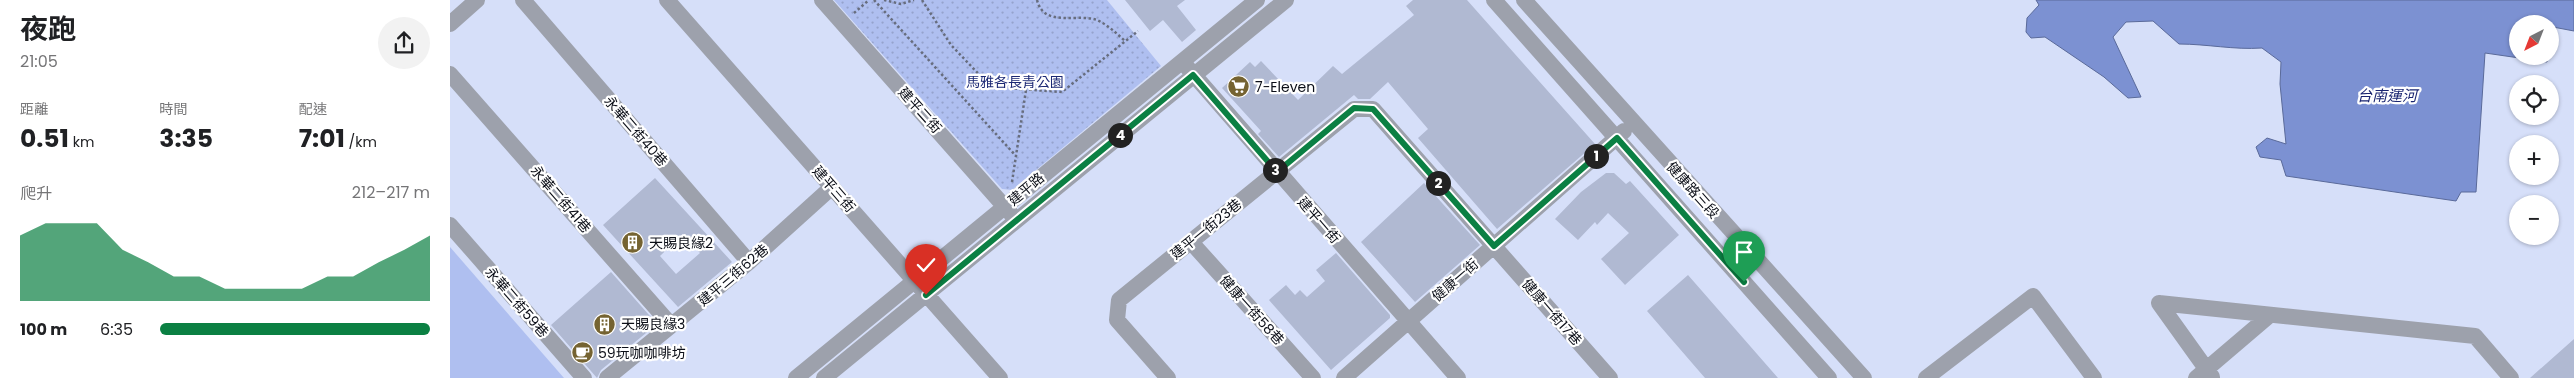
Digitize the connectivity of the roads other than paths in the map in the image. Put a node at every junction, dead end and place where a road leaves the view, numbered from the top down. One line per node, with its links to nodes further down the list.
1 (477, 0): 9 (street)
2 (523, 0): 23 (street, 永華二街40巷)
3 (667, 0): 17 (street, 建平三街)
4 (822, 0): 18 (street, 建平二街)
5 (1257, 0): 10 (street, 建平路)
6 (1286, 0): 12 (street, 建平路)
7 (1494, 0): 15 (street, 健康路三段)
8 (1524, 0): 14 (street, 健康路三段)
9 (450, 24)
10 (1182, 61): 12 (street, 建平一街); 18 (street, 建平路)
11 (450, 74): 28 (street, 永華二街41巷)
12 (1193, 75): 16 (street, 建平一街); 19 (street, 建平路)
13 (1373, 109): 16 (street, 建平一街23巷); 22 (street, 健康一街17巷)
14 (1633, 123): 15 (street, 健康一街); 42 (street, 健康路三段)
15 (1617, 138): 22 (street, 健康一街); 41 (street, 健康路三段)
16 (1277, 172): 21 (street, 建平一街23巷); 27 (street, 建平一街)
17 (832, 188): 23 (street, 建平三街62巷); 24 (street, 建平三街)
18 (1001, 202): 19 (street, 建平二街); 24 (street, 建平路)
19 (1016, 221): 25 (street, 建平路)
20 (450, 225): 31 (street, 永華二街59巷)
21 (1191, 242): 36 (street, 建平一街23巷); 37 (street, 健康一街58巷)
22 (1494, 246): 27 (street, 健康一街); 40 (street, 健康一街17巷)
23 (749, 262): 28 (street, 建平三街62巷)
24 (914, 280): 25 (street, 建平三街); 33 (street, 建平路)
25 (926, 295): 34 (street, 建平路); 35 (street, 建平三街)
26 (2270, 315): 29 (street); 29 (street); 44 (street)
27 (1408, 321): 38 (street, 健康一街); 39 (street, 建平一街)
28 (672, 325): 32 (street, 建平三街62巷)
29 (2205, 375)
30 (1928, 377): 43 (street)
31 (584, 378)
32 (607, 378)
33 (796, 378)
34 (824, 378)
35 (1000, 378)
36 (1168, 378)
37 (1313, 378)
38 (1344, 378)
39 (1458, 378)
40 (1610, 378)
41 (1829, 378)
42 (1864, 378)
43 (2094, 378)
44 (2511, 378)

